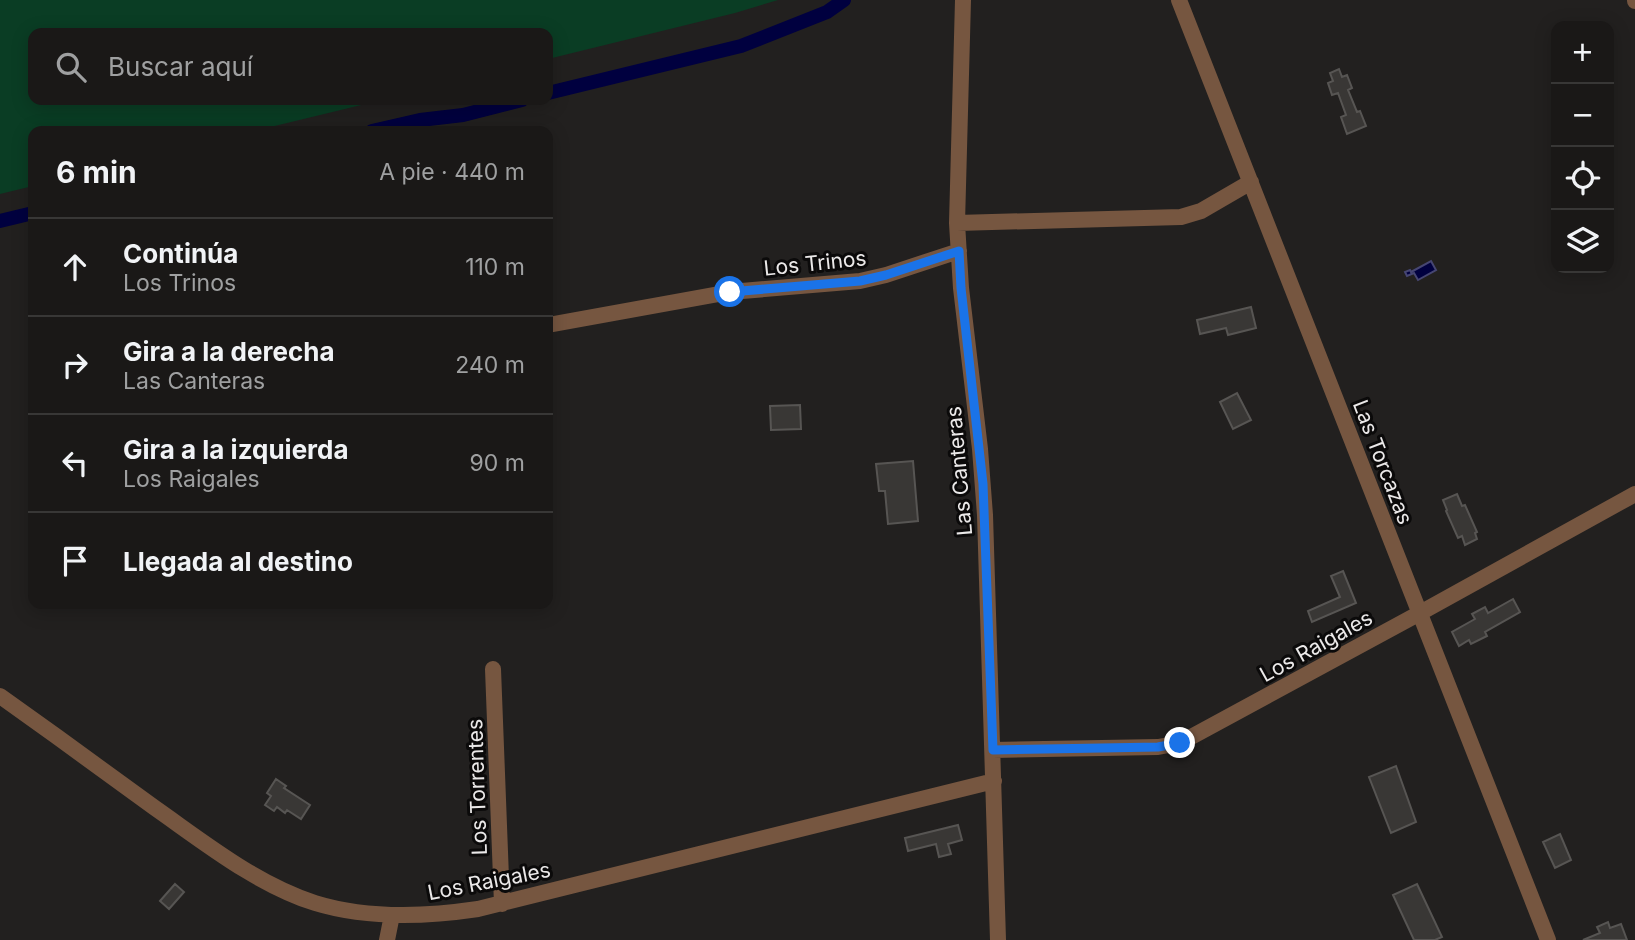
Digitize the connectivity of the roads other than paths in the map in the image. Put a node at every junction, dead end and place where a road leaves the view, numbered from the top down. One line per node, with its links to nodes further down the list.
1 (963, 0): 4 (street, Las Canteras)
2 (1179, 0): 3 (street, Las Torcazas)
3 (1251, 182): 4 (street); 8 (street, Las Torcazas)
4 (957, 223): 5 (street, Las Canteras)
5 (959, 251): 6 (street, Los Trinos); 11 (street, Las Canteras)
6 (553, 324)
7 (1635, 495): 8 (street, Los Raigales)
8 (1420, 613): 11 (street, Los Raigales); 17 (street, Las Torcazas)
9 (493, 669): 13 (street, Los Torrentes)
10 (0, 696): 14 (street, Los Raigales)
11 (993, 750): 12 (street, Las Canteras)
12 (994, 781): 13 (street, Los Raigales); 16 (street, Las Canteras)
13 (502, 904): 14 (street, Los Raigales)
14 (392, 915): 15 (street)
15 (387, 940)
16 (998, 940)
17 (1548, 940)

